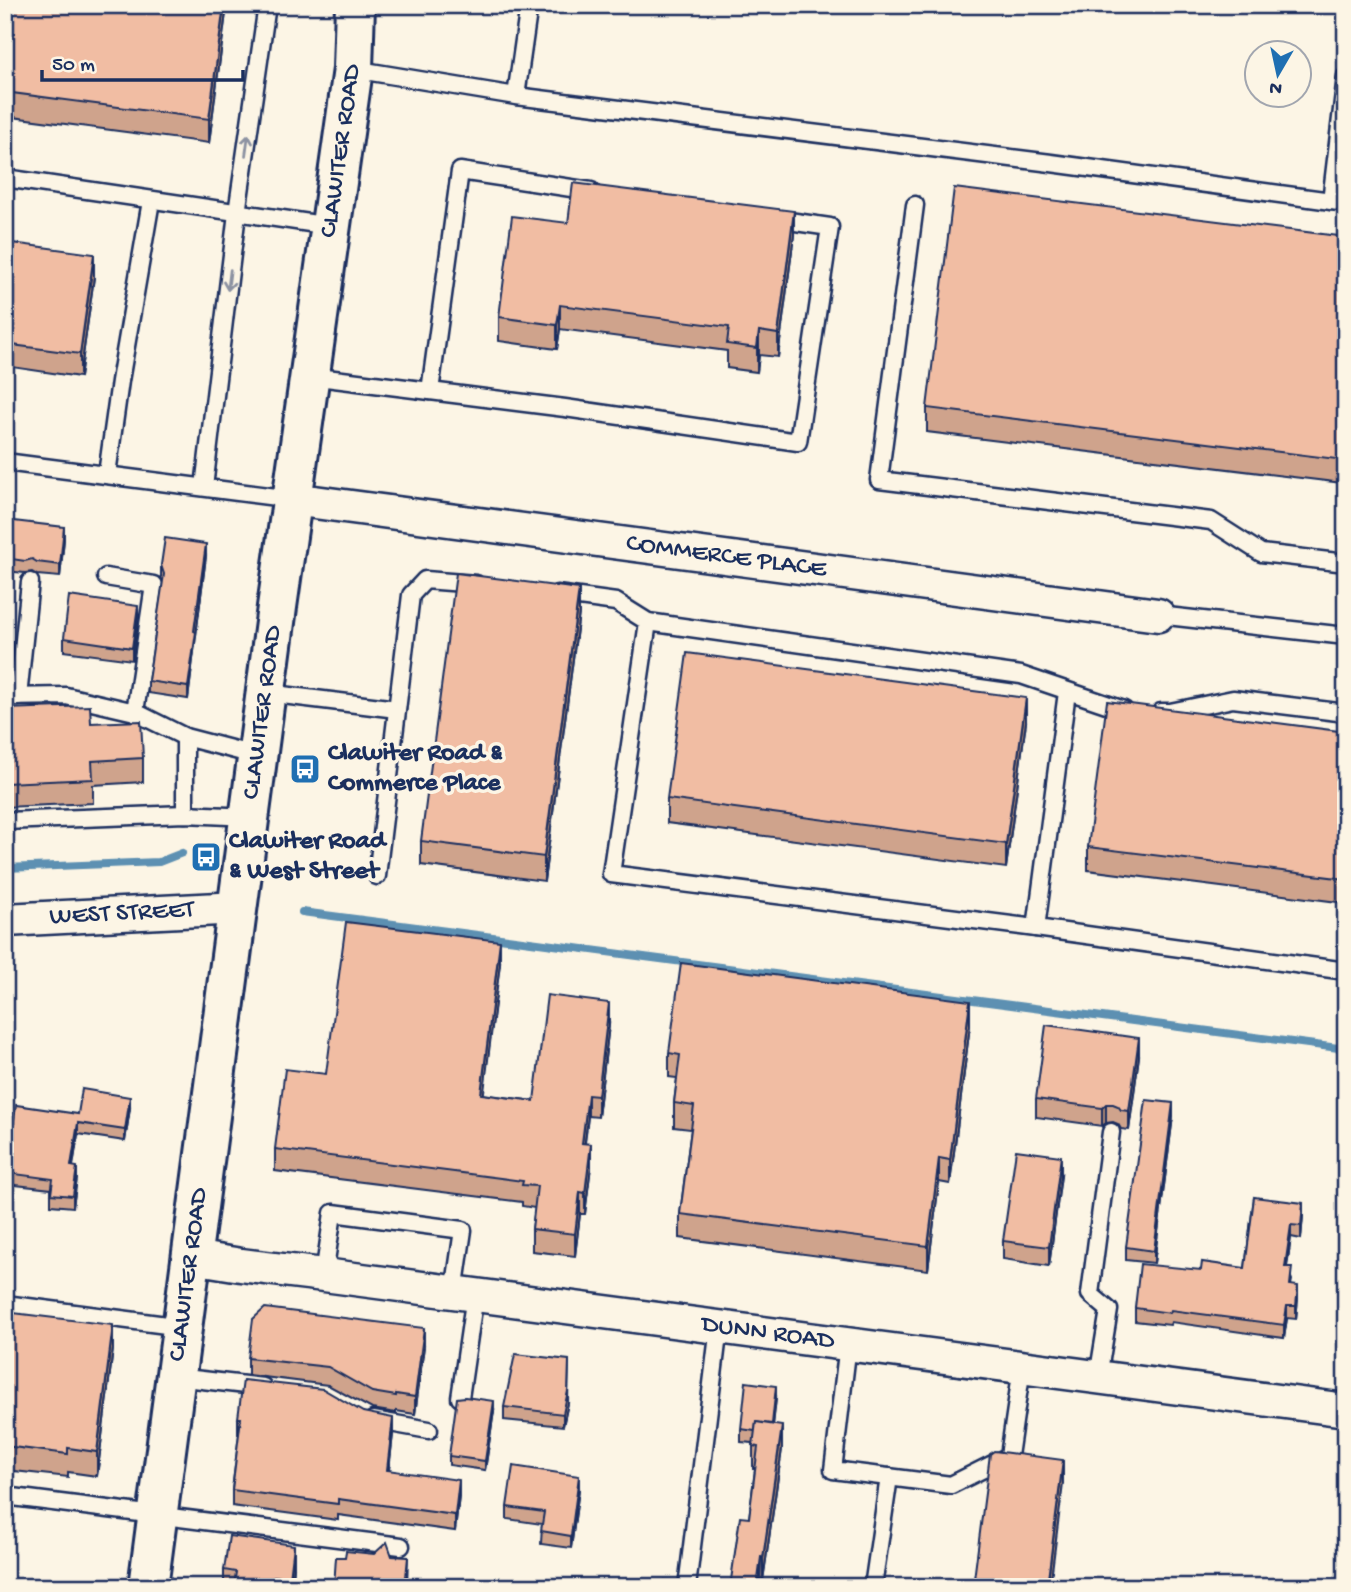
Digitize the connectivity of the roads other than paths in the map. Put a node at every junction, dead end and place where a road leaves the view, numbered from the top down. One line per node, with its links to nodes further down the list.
1 (267, 5): 12 (lane, one-way to 1)
2 (355, 5): 4 (main road, CLAWITER ROAD)
3 (529, 5): 6 (lane)
4 (353, 69): 6 (lane); 14 (main road, CLAWITER ROAD)
5 (1346, 76): 10 (lane)
6 (516, 96): 10 (lane)
7 (5, 178): 9 (lane)
8 (611, 194): 16 (lane)
9 (151, 201): 12 (lane); 18 (lane)
10 (1338, 202)
11 (915, 205): 21 (lane)
12 (237, 212): 14 (lane); 19 (lane, one-way to 19)
13 (762, 216): 16 (lane)
14 (330, 226): 15 (main road, CLAWITER ROAD)
15 (310, 376): 16 (lane); 20 (main road, CLAWITER ROAD)
16 (430, 391)
17 (5, 462): 18 (lane)
18 (107, 474): 19 (lane)
19 (204, 486): 20 (lane)
20 (292, 499): 26 (street, COMMERCE PLACE); 30 (main road, CLAWITER ROAD)
21 (1346, 563)
22 (106, 577): 33 (lane)
23 (30, 582): 31 (lane)
24 (494, 586): 32 (lane)
25 (548, 593): 27 (lane)
26 (1158, 615): 28 (lane)
27 (648, 622): 29 (lane); 43 (lane)
28 (1346, 636)
29 (1067, 692): 34 (lane); 43 (lane)
30 (266, 693): 32 (lane); 36 (main road, CLAWITER ROAD)
31 (12, 697): 33 (lane)
32 (397, 709): 40 (lane)
33 (135, 712): 35 (lane)
34 (1346, 713)
35 (185, 737): 36 (lane); 37 (lane)
36 (258, 756): 38 (main road, CLAWITER ROAD)
37 (185, 814): 38 (lane); 39 (lane)
38 (250, 817): 41 (main road, CLAWITER ROAD)
39 (5, 821)
40 (377, 876)
41 (239, 908): 42 (street, WEST STREET); 46 (main road, CLAWITER ROAD)
42 (5, 920)
43 (1036, 928): 44 (lane)
44 (1346, 971)
45 (1111, 1132): 55 (lane)
46 (191, 1257): 47 (street, DUNN ROAD); 50 (main road, CLAWITER ROAD)
47 (324, 1275): 48 (street, DUNN ROAD); 48 (lane)
48 (464, 1294): 51 (street, DUNN ROAD); 57 (lane)
49 (5, 1304): 50 (lane)
50 (182, 1327): 54 (main road, CLAWITER ROAD)
51 (719, 1327): 52 (street, DUNN ROAD); 66 (lane)
52 (848, 1344): 53 (street, DUNN ROAD); 61 (lane)
53 (1022, 1367): 55 (street, DUNN ROAD); 61 (lane)
54 (176, 1377): 56 (lane); 63 (main road, CLAWITER ROAD)
55 (1098, 1377): 58 (street, DUNN ROAD)
56 (276, 1389)
57 (460, 1398)
58 (1346, 1410)
59 (358, 1413): 60 (lane)
60 (429, 1430)
61 (890, 1477): 67 (lane)
62 (5, 1496): 63 (lane)
63 (158, 1514): 64 (lane); 65 (main road, CLAWITER ROAD)
64 (401, 1546)
65 (148, 1587)
66 (687, 1587)
67 (873, 1587)

